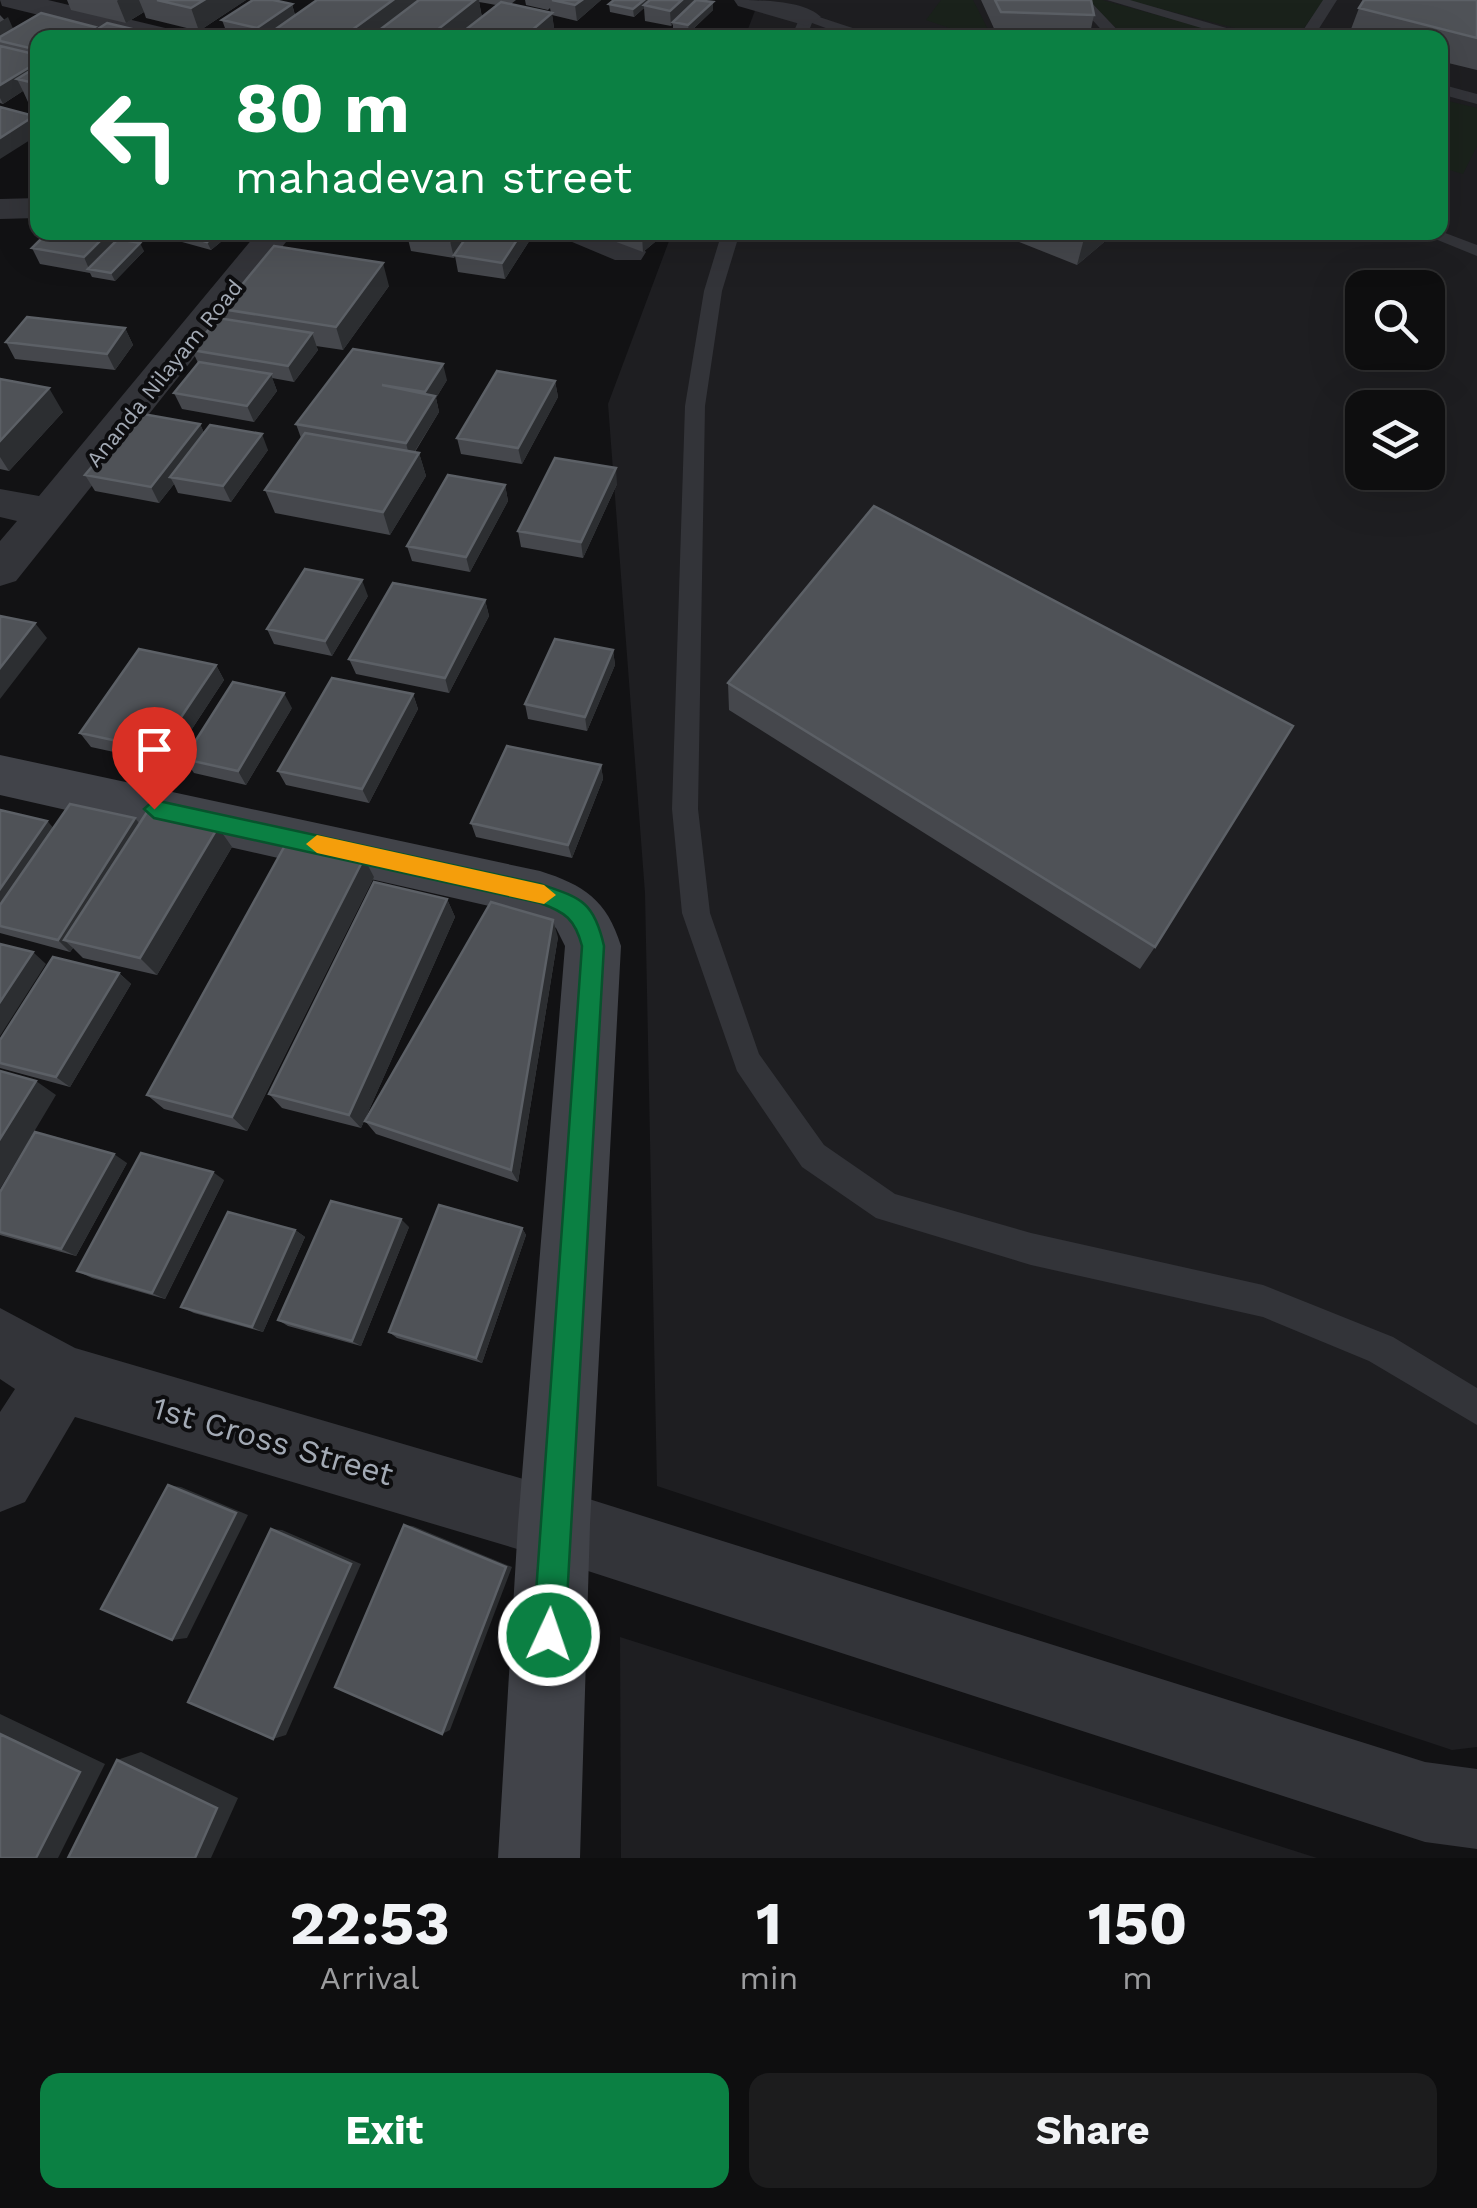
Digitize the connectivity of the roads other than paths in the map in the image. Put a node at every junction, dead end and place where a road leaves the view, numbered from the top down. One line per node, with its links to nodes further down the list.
1 (12, 0): 7 (street)
2 (748, 0): 6 (street)
3 (1082, 0): 8 (lane)
4 (1114, 0): 9 (lane)
5 (1330, 0): 10 (lane)
6 (803, 27)
7 (138, 30)
8 (1110, 30)
9 (1204, 30)
10 (1311, 30)
11 (1448, 90): 12 (lane)
12 (1477, 99)
13 (0, 208): 14 (street)
14 (30, 208)
15 (270, 240): 22 (street, Ananda Nilayam Road)
16 (597, 240): 20 (street)
17 (730, 240): 27 (lane)
18 (1447, 240): 19 (lane)
19 (1477, 251)
20 (628, 252)
21 (0, 503): 22 (street)
22 (48, 512): 23 (street, Ananda Nilayam Road)
23 (0, 570)
24 (0, 775): 29 (street)
25 (0, 1340): 26 (street, 1st Cross Street)
26 (60, 1378): 28 (street); 29 (street, 1st Cross Street)
27 (1477, 1408)
28 (0, 1477)
29 (554, 1524): 30 (street, 1st Cross Street); 31 (street)
30 (1477, 1809)
31 (538, 1858)

